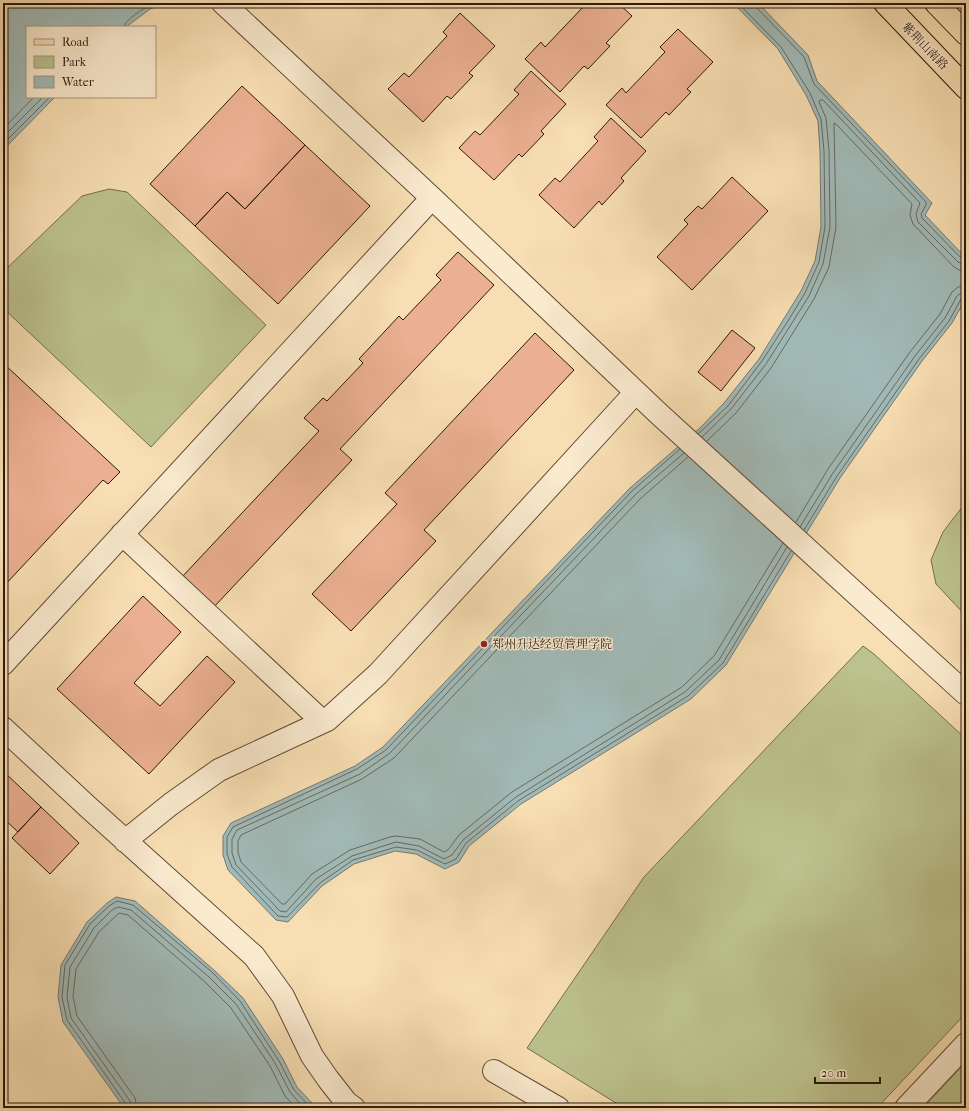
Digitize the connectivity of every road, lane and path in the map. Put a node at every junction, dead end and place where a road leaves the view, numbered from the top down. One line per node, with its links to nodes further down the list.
1 (222, 3): 6 (lane)
2 (885, 3): 5 (main road, 紫荆山南路)
3 (936, 3): 4 (main road)
4 (966, 34)
5 (966, 88)
6 (432, 198): 7 (lane); 8 (lane)
7 (636, 392): 10 (lane); 11 (lane)
8 (122, 534): 9 (lane); 11 (lane)
9 (3, 664)
10 (966, 694)
11 (323, 722): 13 (lane)
12 (3, 728): 13 (lane)
13 (125, 841): 16 (lane)
14 (966, 1044): 18 (lane)
15 (494, 1071): 17 (lane)
16 (354, 1108)
17 (558, 1108)
18 (906, 1108)

